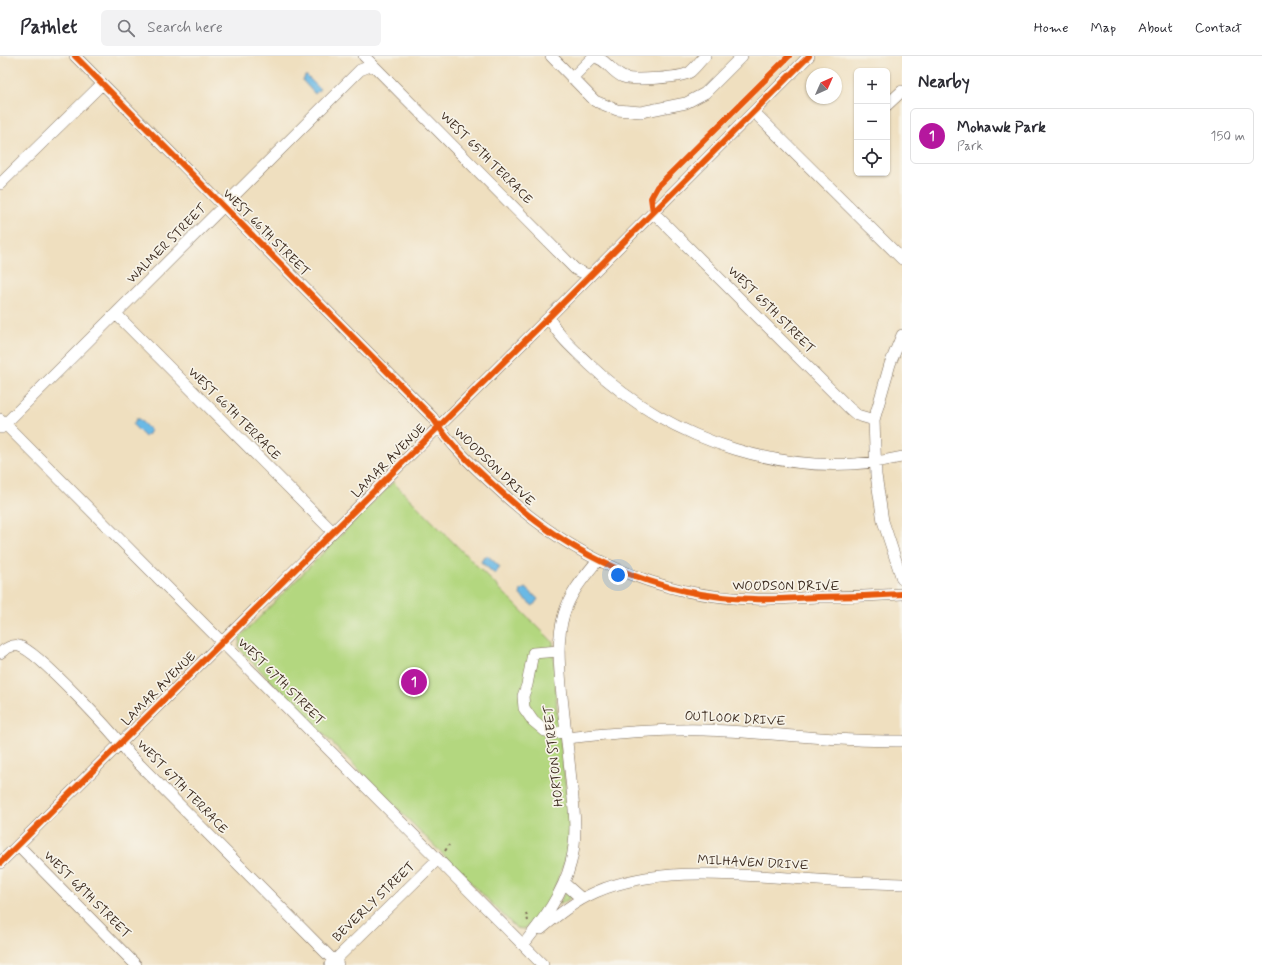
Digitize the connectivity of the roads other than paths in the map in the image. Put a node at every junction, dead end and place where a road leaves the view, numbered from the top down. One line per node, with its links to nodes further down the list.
1 (75, 56): 9 (street, WEST 66TH STREET)
2 (364, 56): 7 (street, WEST 65TH TERRACE)
3 (551, 56): 8 (street)
4 (705, 56): 8 (street)
5 (741, 56): 8 (street)
6 (809, 56): 12 (street, LAMAR AVENUE)
7 (373, 65): 14 (street, WALMER STREET); 17 (street, WEST 65TH TERRACE)
8 (572, 78)
9 (102, 84): 13 (street); 14 (street, WEST 66TH STREET)
10 (902, 91): 11 (street)
11 (888, 104)
12 (754, 112): 15 (street, LAMAR AVENUE); 16 (street)
13 (0, 184)
14 (224, 206): 18 (street, WALMER STREET); 23 (street, WEST 66TH STREET)
15 (653, 212): 17 (street, LAMAR AVENUE); 21 (street, WEST 65TH STREET)
16 (902, 259)
17 (590, 276): 19 (street, LAMAR AVENUE)
18 (116, 314): 22 (street, WALMER STREET); 26 (street, WEST 66TH TERRACE)
19 (549, 317): 23 (street, LAMAR AVENUE); 25 (street)
20 (902, 335): 21 (street)
21 (874, 420): 25 (street)
22 (2, 424): 30 (street, WEST 67TH STREET)
23 (438, 427): 26 (street, LAMAR AVENUE); 27 (street, WOODSON DRIVE)
24 (902, 457): 25 (street)
25 (876, 461): 28 (street)
26 (333, 532): 30 (street, LAMAR AVENUE)
27 (598, 560): 29 (street, WOODSON DRIVE); 31 (street, HORTON STREET)
28 (902, 579)
29 (902, 594)
30 (221, 642): 35 (street, LAMAR AVENUE); 37 (street, WEST 67TH STREET)
31 (559, 651): 33 (street, HORTON STREET); 33 (street, OUTLOOK DRIVE)
32 (0, 653): 35 (street, WEST 67TH TERRACE)
33 (567, 735): 34 (street, OUTLOOK DRIVE); 39 (street, HORTON STREET)
34 (902, 741)
35 (120, 743): 36 (street, LAMAR AVENUE); 43 (street, WEST 67TH TERRACE)
36 (18, 845): 38 (street, LAMAR AVENUE); 44 (street, WEST 68TH STREET)
37 (440, 857): 42 (street, WEST 67TH STREET); 43 (street, BEVERLY STREET)
38 (0, 863)
39 (564, 883): 41 (street); 42 (street, HORTON STREET)
40 (902, 884): 41 (street, MILHAVEN DRIVE)
41 (582, 899): 42 (street, MILHAVEN DRIVE)
42 (523, 945): 45 (street, WEST 67TH STREET)
43 (334, 964)
44 (136, 965)
45 (542, 965)

